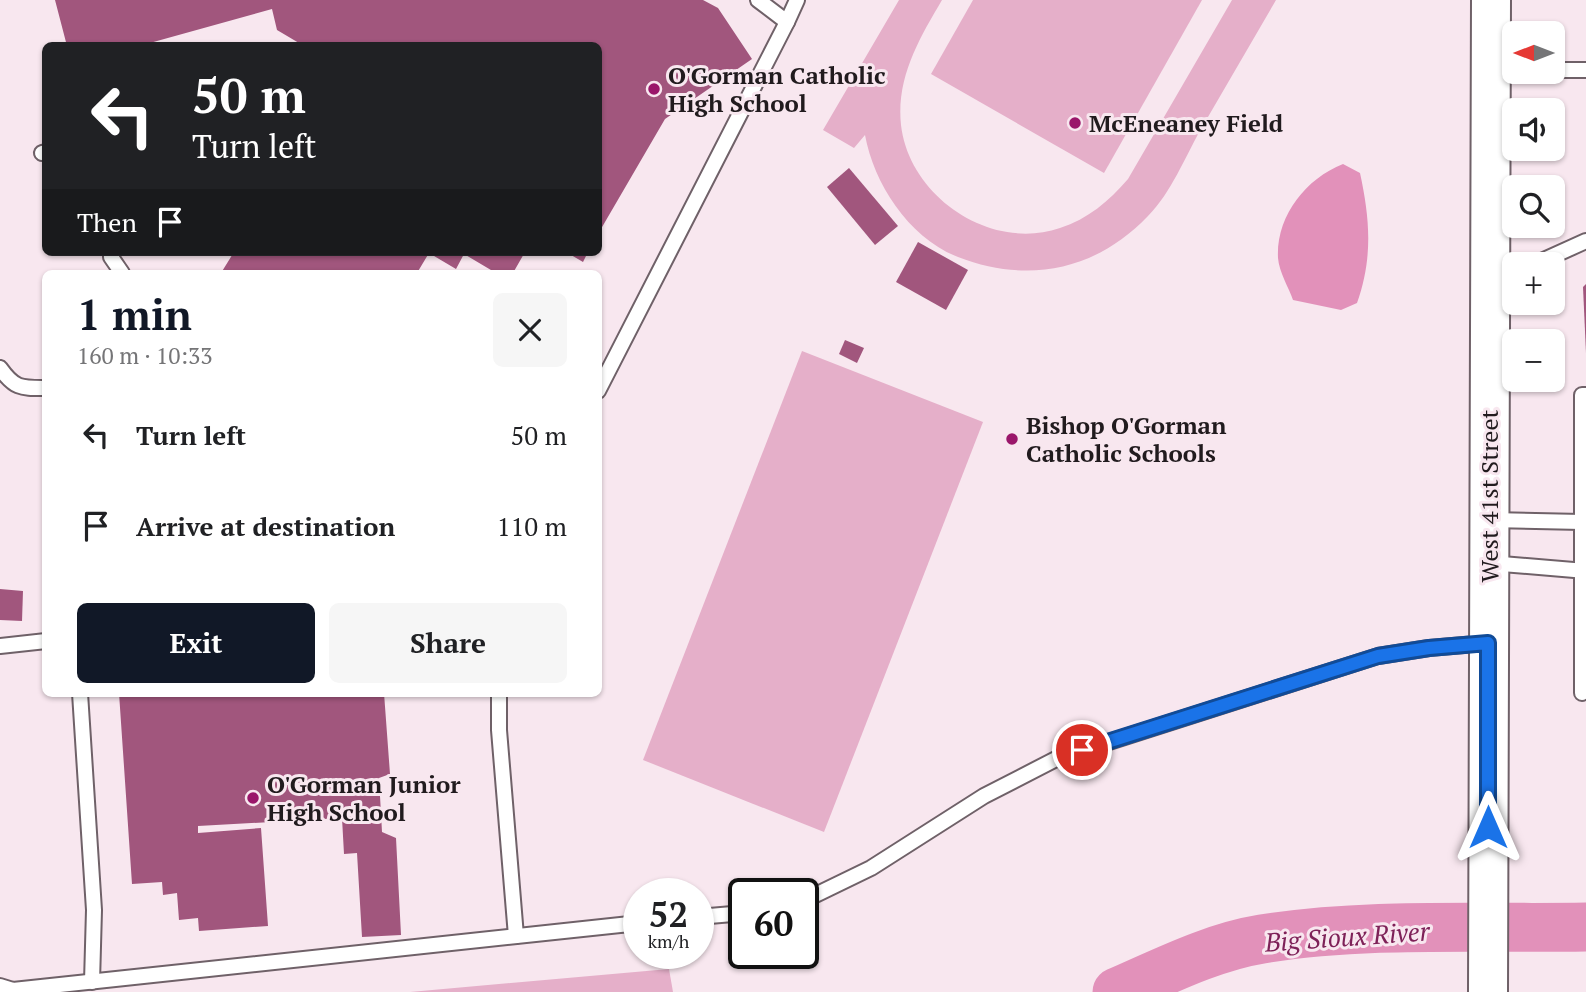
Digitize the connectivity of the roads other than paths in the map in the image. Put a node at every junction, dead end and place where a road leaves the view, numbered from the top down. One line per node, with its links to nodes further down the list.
1 (758, 0): 4 (lane)
2 (797, 0): 4 (lane)
3 (1491, 0): 15 (main road, West 41st Street)
4 (787, 22): 12 (lane)
5 (1565, 70): 6 (lane)
6 (1586, 70)
7 (1586, 241): 8 (lane)
8 (1562, 252)
9 (111, 257): 10 (lane)
10 (120, 270)
11 (0, 368): 13 (lane)
12 (602, 381)
13 (42, 388)
14 (1586, 395): 16 (lane)
15 (1488, 520): 16 (lane); 17 (main road, West 41st Street)
16 (1584, 522): 18 (lane)
17 (1488, 563): 18 (lane); 20 (main road, West 41st Street)
18 (1585, 571): 22 (lane)
19 (42, 641): 21 (lane)
20 (1488, 643): 25 (lane); 30 (main road, West 41st Street)
21 (0, 646)
22 (1582, 693)
23 (80, 697): 28 (lane)
24 (499, 697): 27 (lane)
25 (819, 893)
26 (623, 925): 27 (lane)
27 (516, 936): 28 (lane)
28 (92, 982): 29 (lane)
29 (0, 986)
30 (1488, 992)

